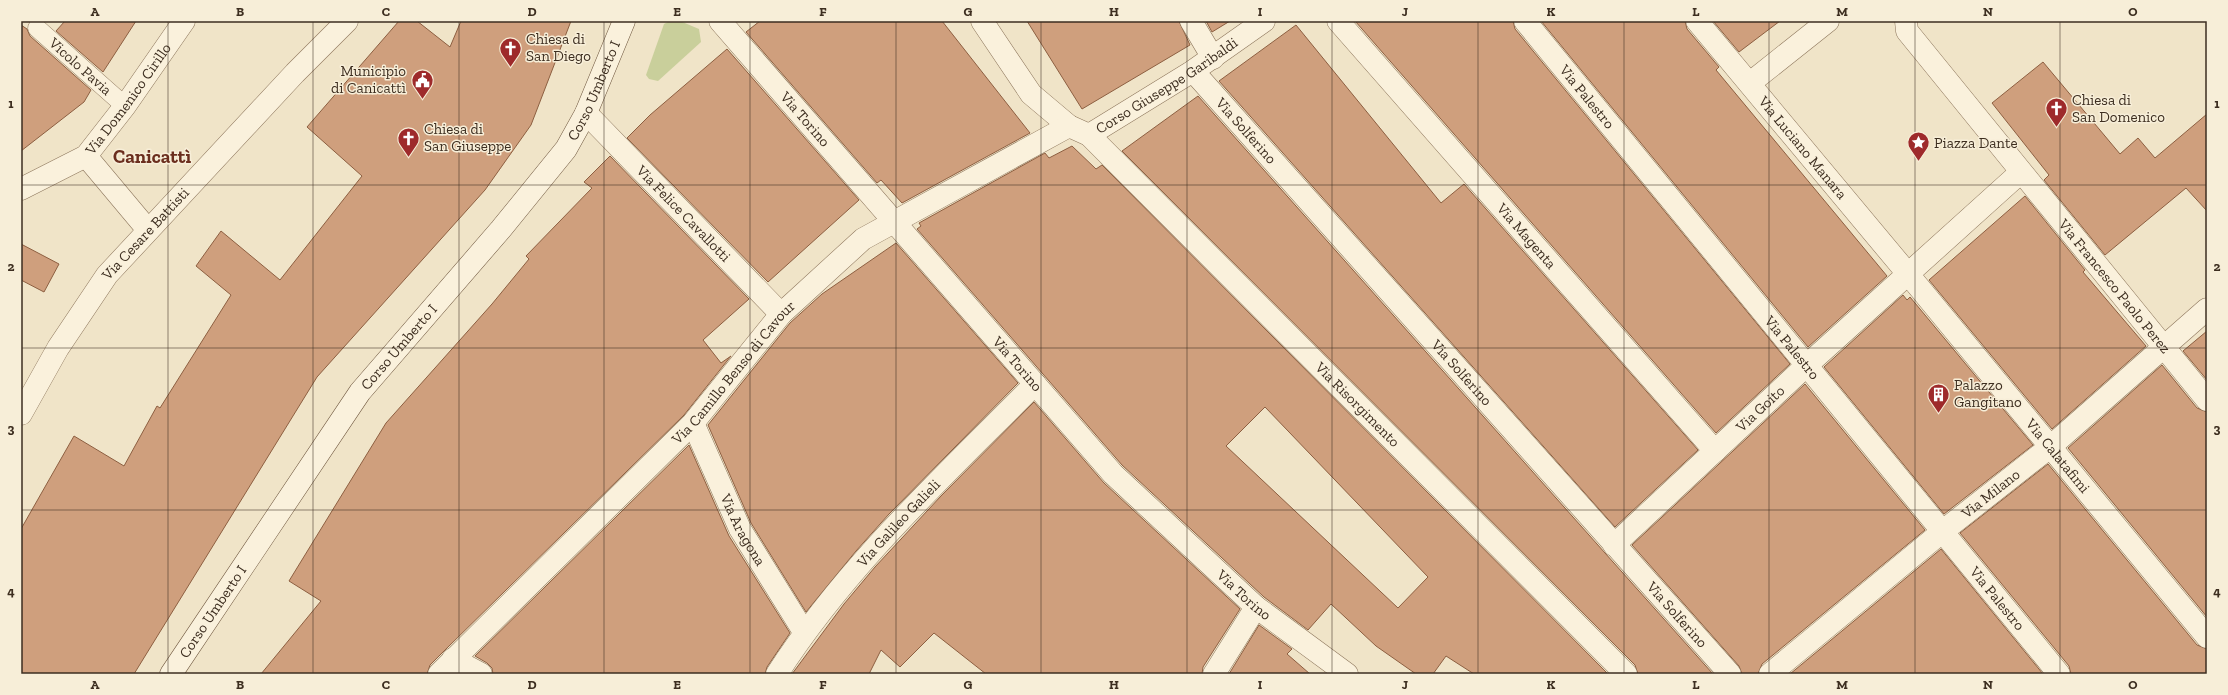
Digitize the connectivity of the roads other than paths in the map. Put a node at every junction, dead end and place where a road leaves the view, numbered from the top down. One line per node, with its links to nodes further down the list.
1 (184, 21): 17 (street, Via Domenico Cirillo)
2 (347, 21): 24 (street, Via Cesare Battisti)
3 (624, 21): 18 (street, Corso Umberto I)
4 (720, 21): 23 (street, Via Torino)
5 (982, 21): 19 (street, Via Risorgimento)
6 (1191, 21): 14 (street)
7 (1264, 21): 14 (street, Corso Giuseppe Garibaldi)
8 (1338, 21): 35 (street, Via Magenta)
9 (1525, 21): 29 (street, Via Palestro)
10 (1697, 21): 16 (street, Via Luciano Manara)
11 (1828, 21): 16 (street)
12 (1906, 21): 21 (street)
13 (37, 28): 17 (lane, Vicolo Pavia)
14 (1213, 58): 15 (street, Corso Giuseppe Garibaldi)
15 (1193, 71): 19 (street, Corso Giuseppe Garibaldi); 37 (street, Via Solferino)
16 (1750, 83): 25 (street, Via Luciano Manara)
17 (124, 106): 20 (street, Via Domenico Cirillo)
18 (586, 113): 27 (street, Via Felice Cavallotti); 42 (street, Corso Umberto I)
19 (1079, 131): 23 (street, Via Camillo Benso di Cavour); 47 (street, Via Risorgimento)
20 (86, 156): 22 (street, Via Domenico Cirillo); 24 (street)
21 (2021, 172): 25 (street, Via Goito); 28 (street, Via Francesco Paolo Perez)
22 (21, 189)
23 (896, 222): 27 (street, Via Camillo Benso di Cavour); 30 (street, Via Torino)
24 (148, 230): 32 (street, Via Cesare Battisti)
25 (1908, 274): 29 (street, Via Goito); 34 (street, Via Calatafimi)
26 (2207, 309): 28 (street, Via Milano)
27 (781, 314): 33 (street, Via Camillo Benso di Cavour)
28 (2163, 348): 31 (street, Via Francesco Paolo Perez); 34 (street, Via Milano)
29 (1807, 365): 35 (street, Via Goito); 36 (street, Via Palestro)
30 (1035, 384): 38 (street, Via Torino); 39 (street, Via Galileo Galieli)
31 (2207, 400)
32 (21, 414)
33 (693, 423): 39 (street, Via Aragona); 41 (street, Via Camillo Benso di Cavour)
34 (2050, 447): 36 (street, Via Milano); 40 (street, Via Calatafimi)
35 (1715, 451): 37 (street, Via Goito)
36 (1942, 531): 49 (street, Via Milano); 50 (street, Via Palestro)
37 (1614, 546): 48 (street, Via Solferino)
38 (1256, 607): 45 (street); 46 (street, Via Torino)
39 (804, 632): 44 (street, Via Galileo Galieli)
40 (2207, 637)
41 (446, 666): 43 (street)
42 (171, 674)
43 (482, 674)
44 (777, 674)
45 (1214, 674)
46 (1347, 674)
47 (1626, 674)
48 (1730, 674)
49 (1770, 674)
50 (2059, 674)

